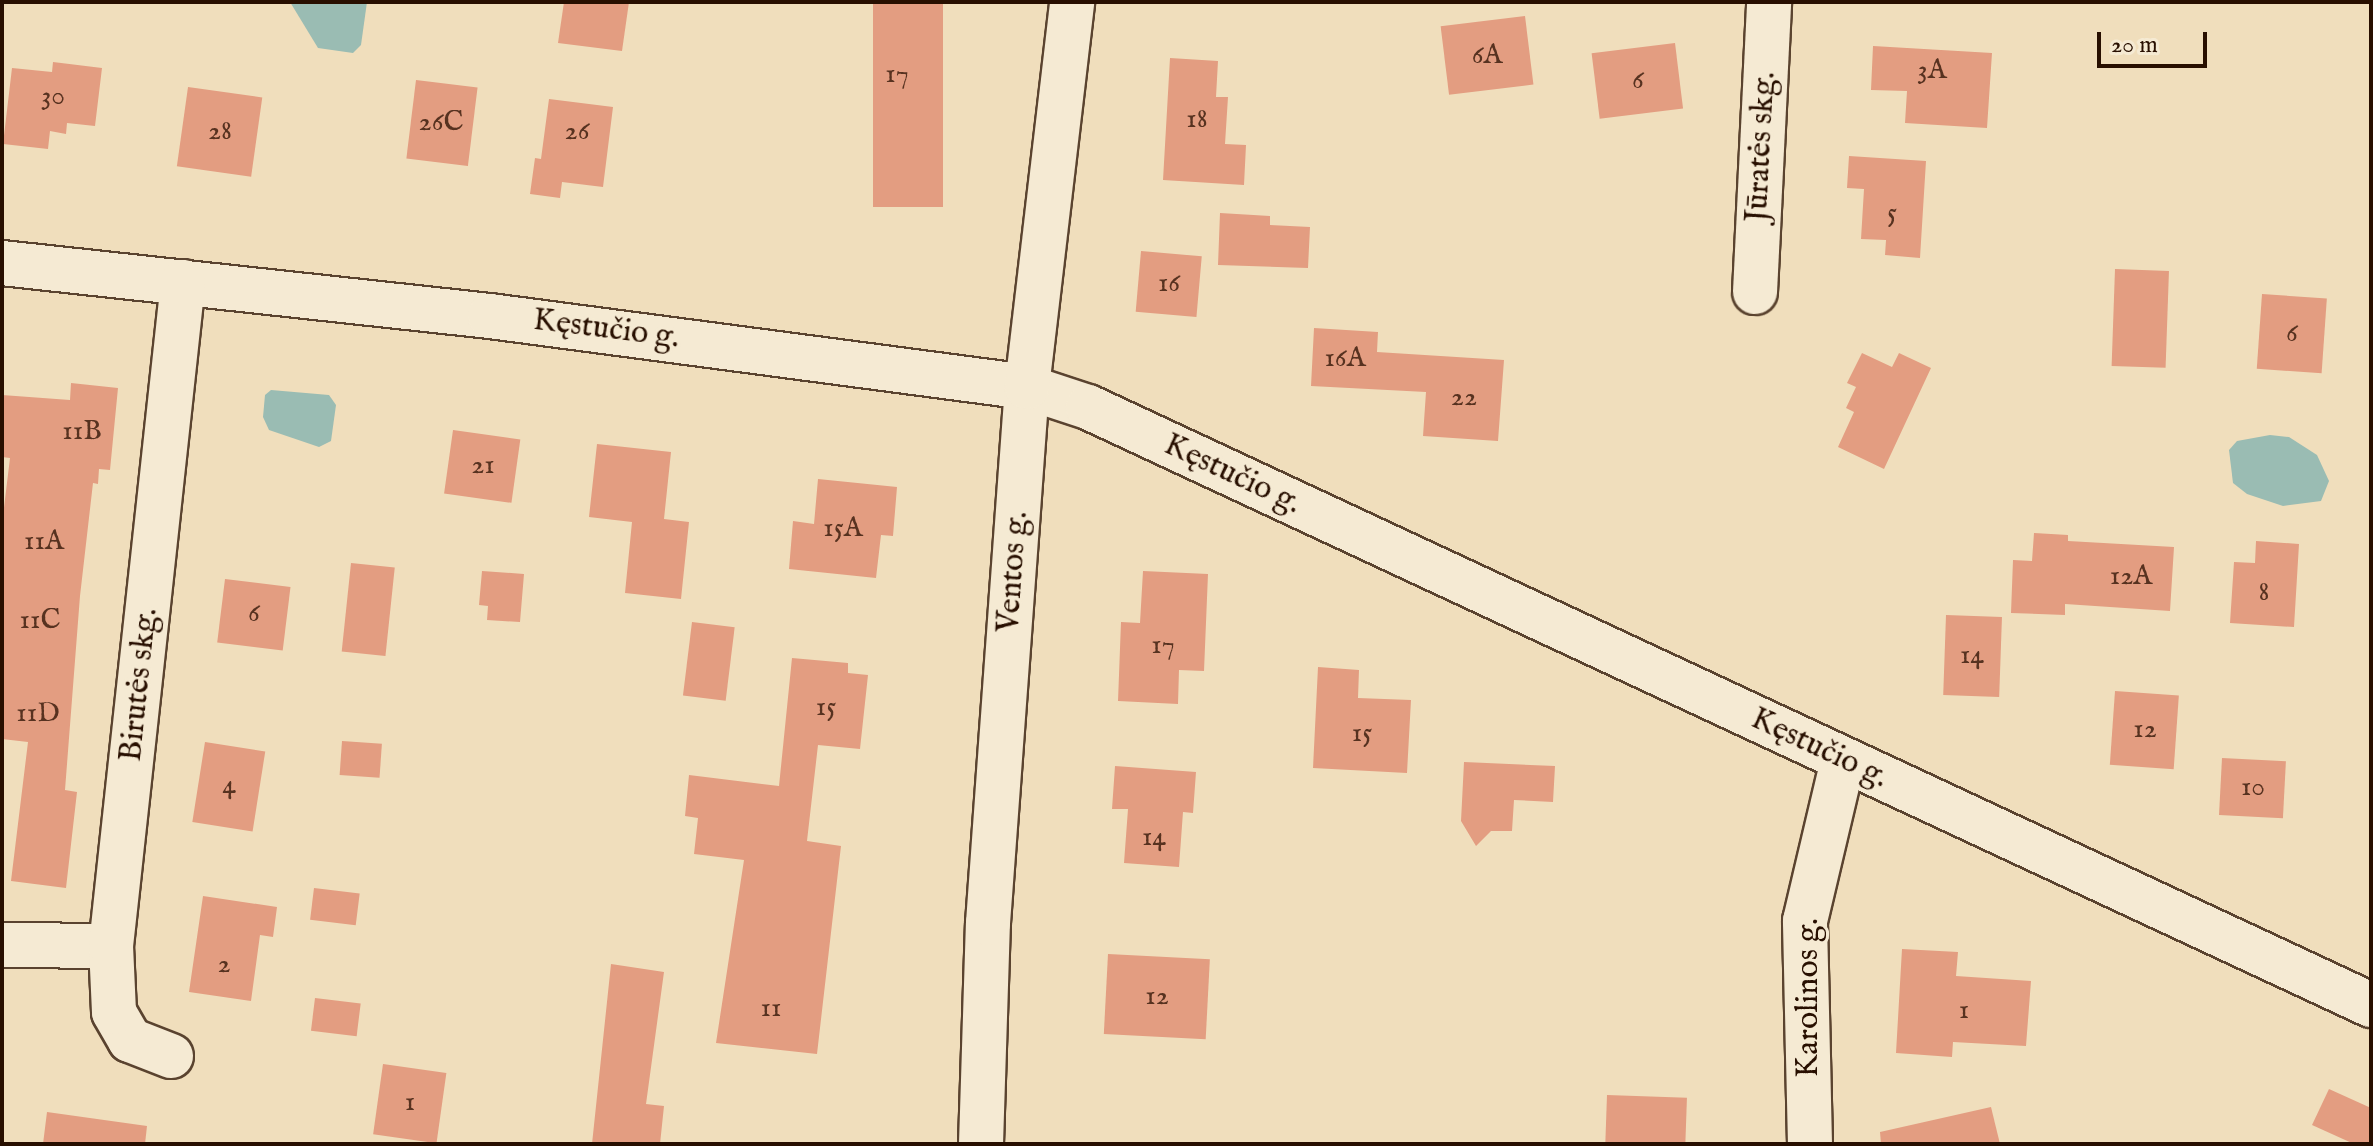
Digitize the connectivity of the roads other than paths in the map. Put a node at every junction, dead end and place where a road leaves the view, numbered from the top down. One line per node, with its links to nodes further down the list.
1 (1072, 2): 6 (street, Ventos g.)
2 (1769, 2): 5 (street, Jūratės skg.)
3 (2, 263): 4 (street, Kęstučio g.)
4 (183, 282): 6 (street, Kęstučio g.); 9 (street, Birutės skg.)
5 (1755, 292)
6 (1027, 387): 7 (street, Kęstučio g.); 12 (street, Ventos g.)
7 (1843, 760): 10 (street, Kęstučio g.); 13 (street, Karolinos g.)
8 (2, 945): 9 (street)
9 (111, 946): 11 (street, Birutės skg.)
10 (2371, 1005)
11 (171, 1056)
12 (981, 1144)
13 (1810, 1144)

